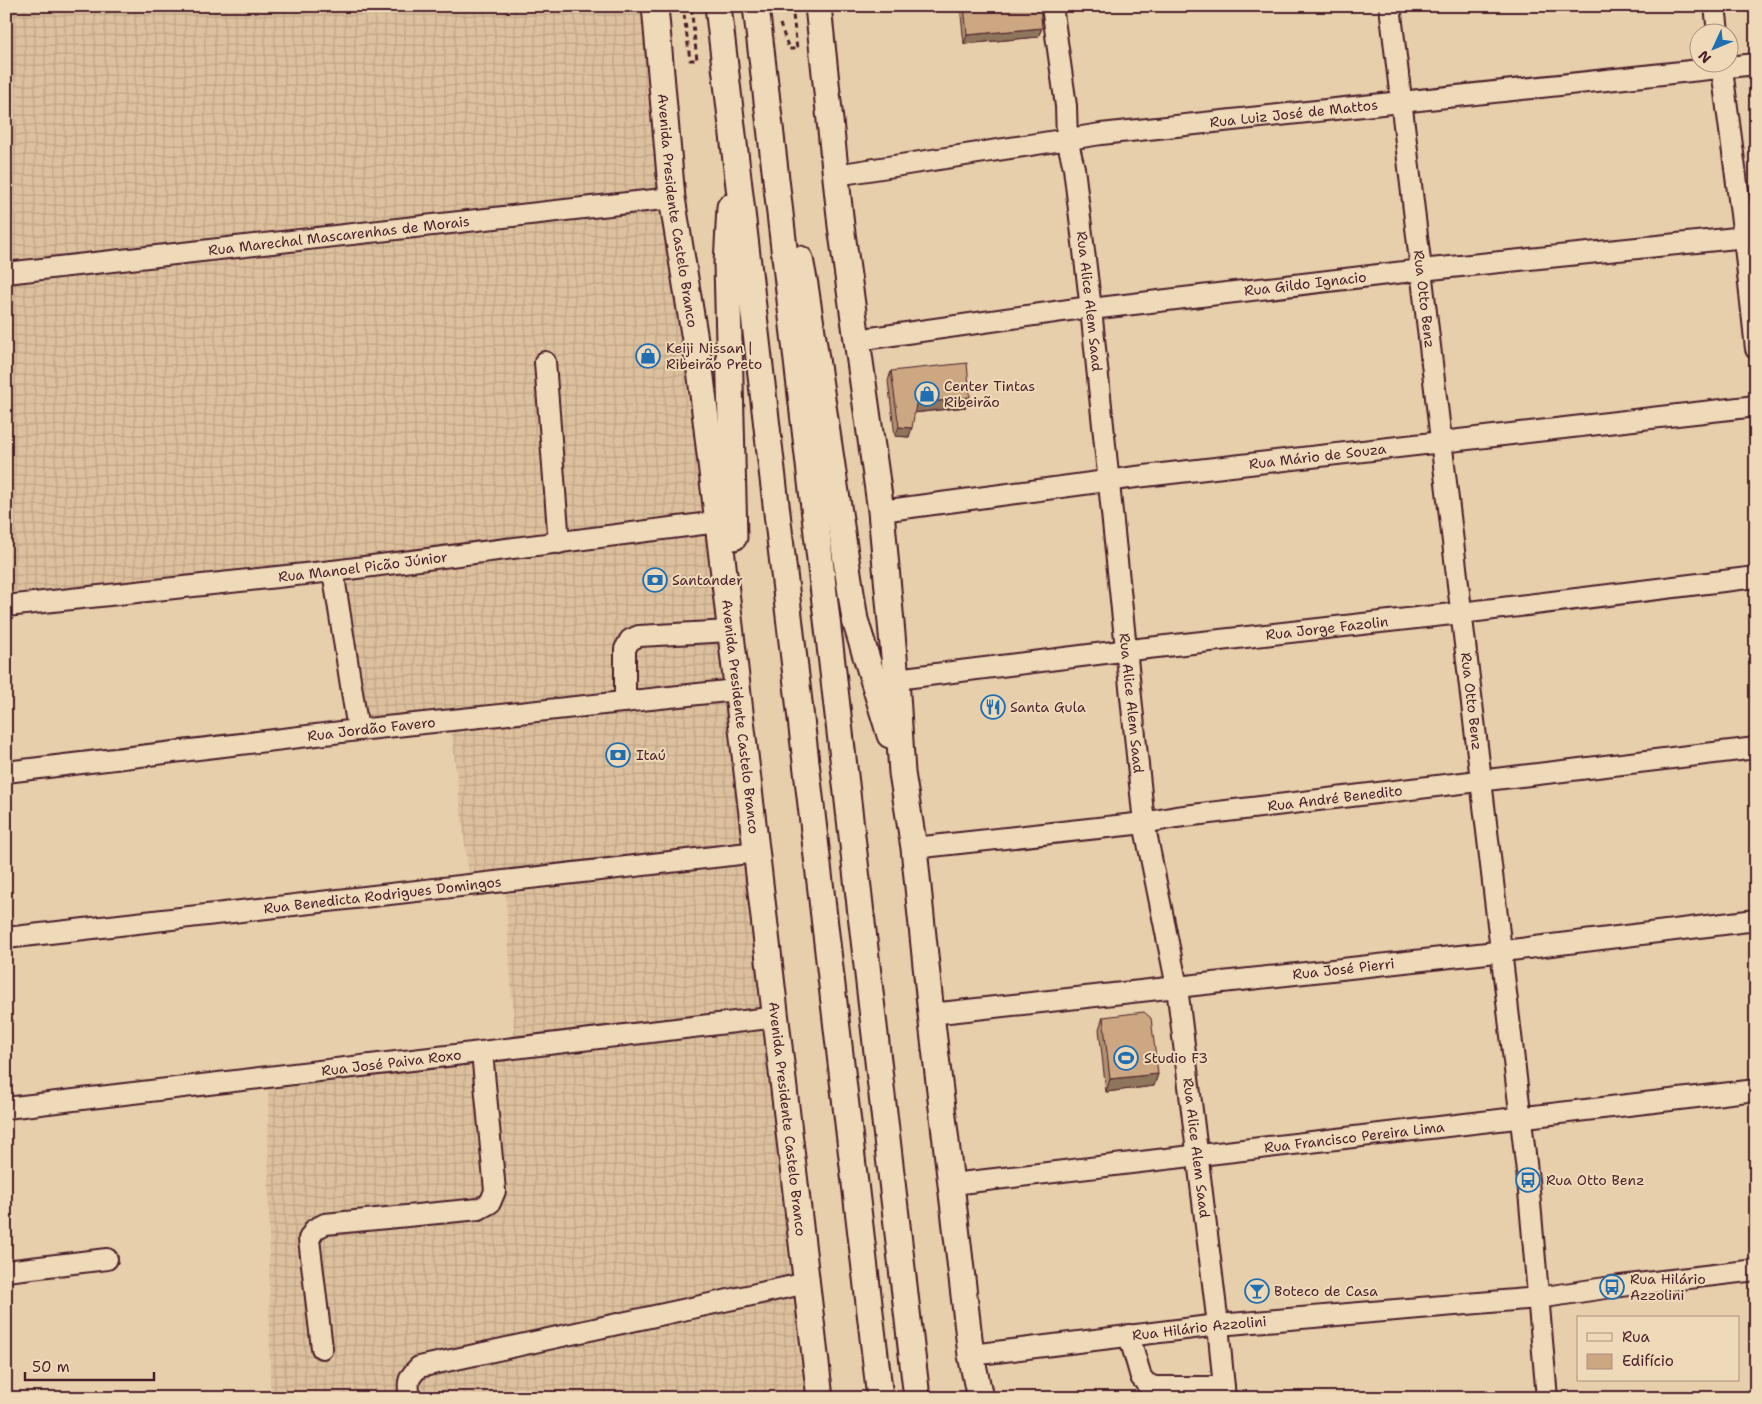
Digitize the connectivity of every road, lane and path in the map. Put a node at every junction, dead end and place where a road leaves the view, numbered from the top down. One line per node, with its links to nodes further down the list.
1 (655, 6): 22 (main road, Avenida Presidente Castelo Branco)
2 (684, 6): 3 (path)
3 (690, 6)
4 (718, 6): 20 (main road)
5 (756, 6): 17 (main road)
6 (792, 6): 12 (path)
7 (818, 6): 21 (main road)
8 (1052, 6): 19 (street, Rua Alice Alem Saad)
9 (1390, 6): 18 (street, Rua Otto Benz)
10 (1715, 6): 11 (street)
11 (1717, 22)
12 (780, 23)
13 (1740, 64): 14 (street, Rua Luiz José de Mattos)
14 (1756, 64)
15 (1690, 69): 18 (street, Rua Luiz José de Mattos)
16 (1722, 72): 23 (street)
17 (766, 94): 48 (main road); 78 (main road)
18 (1402, 103): 19 (street, Rua Luiz José de Mattos); 24 (street, Rua Otto Benz)
19 (1067, 139): 21 (street, Rua Luiz José de Mattos); 26 (street, Rua Alice Alem Saad)
20 (734, 140): 40 (main road); 77 (main road)
21 (836, 175): 27 (main road)
22 (672, 198): 25 (street, Rua Marechal Mascarenhas de Morais); 34 (main road, Avenida Presidente Castelo Branco)
23 (1750, 236): 24 (street, Rua Gildo Ignacio); 28 (street)
24 (1421, 270): 26 (street, Rua Gildo Ignacio); 31 (street, Rua Otto Benz)
25 (6, 272)
26 (1091, 309): 27 (street, Rua Gildo Ignacio); 32 (street, Rua Alice Alem Saad)
27 (857, 340): 33 (main road)
28 (1756, 349)
29 (545, 362): 35 (street)
30 (1756, 406): 31 (street, Rua Mário de Souza)
31 (1441, 441): 32 (street, Rua Mário de Souza); 39 (street, Rua Otto Benz)
32 (1108, 482): 33 (street, Rua Mário de Souza); 41 (street, Rua Alice Alem Saad)
33 (880, 511): 42 (main road)
34 (718, 522): 35 (street, Rua Manoel Picão Júnior); 40 (main road, Avenida Presidente Castelo Branco)
35 (559, 543): 36 (street, Rua Manoel Picão Júnior)
36 (333, 571): 38 (street, Rua Manoel Picão Júnior); 45 (street)
37 (1756, 576): 39 (street, Rua Jorge Fazolin)
38 (6, 606)
39 (1461, 613): 41 (street, Rua Jorge Fazolin); 49 (street, Rua Otto Benz)
40 (730, 627): 43 (main road, Avenida Presidente Castelo Branco); 44 (street)
41 (1126, 651): 42 (street, Rua Jorge Fazolin); 50 (street, Rua Alice Alem Saad)
42 (896, 679): 48 (main road)
43 (736, 690): 44 (street, Rua Jordão Favero); 52 (main road, Avenida Presidente Castelo Branco)
44 (625, 702): 45 (street, Rua Jordão Favero)
45 (358, 730): 47 (street, Rua Jordão Favero)
46 (1756, 748): 49 (street, Rua André Benedito)
47 (6, 772)
48 (902, 773): 51 (main road)
49 (1481, 782): 50 (street, Rua André Benedito); 55 (street, Rua Otto Benz)
50 (1144, 823): 51 (street, Rua André Benedito); 56 (street, Rua Alice Alem Saad)
51 (914, 848): 57 (main road)
52 (758, 852): 54 (street, Rua Benedicta Rodrigues Domingos); 58 (main road, Avenida Presidente Castelo Branco)
53 (1756, 920): 55 (street, Rua José Pierri)
54 (6, 938)
55 (1501, 951): 56 (street, Rua José Pierri); 62 (street, Rua Otto Benz)
56 (1176, 987): 57 (street, Rua José Pierri); 63 (street, Rua Alice Alem Saad)
57 (931, 1014): 64 (main road)
58 (776, 1018): 59 (street, Rua José Paiva Roxo); 68 (main road, Avenida Presidente Castelo Branco)
59 (482, 1052): 61 (street, Rua José Paiva Roxo); 72 (street)
60 (1756, 1090): 62 (street, Rua Francisco Pereira Lima)
61 (6, 1108)
62 (1520, 1117): 63 (street, Rua Francisco Pereira Lima); 69 (street, Rua Otto Benz)
63 (1197, 1156): 64 (street, Rua Francisco Pereira Lima); 70 (street, Rua Alice Alem Saad)
64 (952, 1184): 73 (main road)
65 (107, 1259): 67 (street)
66 (1756, 1270): 69 (street, Rua Hilário Azzolini)
67 (6, 1271)
68 (807, 1283): 75 (street); 76 (main road, Avenida Presidente Castelo Branco)
69 (1538, 1298): 70 (street, Rua Hilário Azzolini); 80 (street, Rua Otto Benz)
70 (1218, 1325): 71 (street, Rua Hilário Azzolini); 74 (street, Rua Alice Alem Saad)
71 (1129, 1336): 73 (street, Rua Hilário Azzolini); 74 (street)
72 (322, 1348)
73 (972, 1355): 79 (main road)
74 (1224, 1392)
75 (410, 1398)
76 (820, 1398)
77 (880, 1398)
78 (917, 1398)
79 (980, 1398)
80 (1547, 1398)

